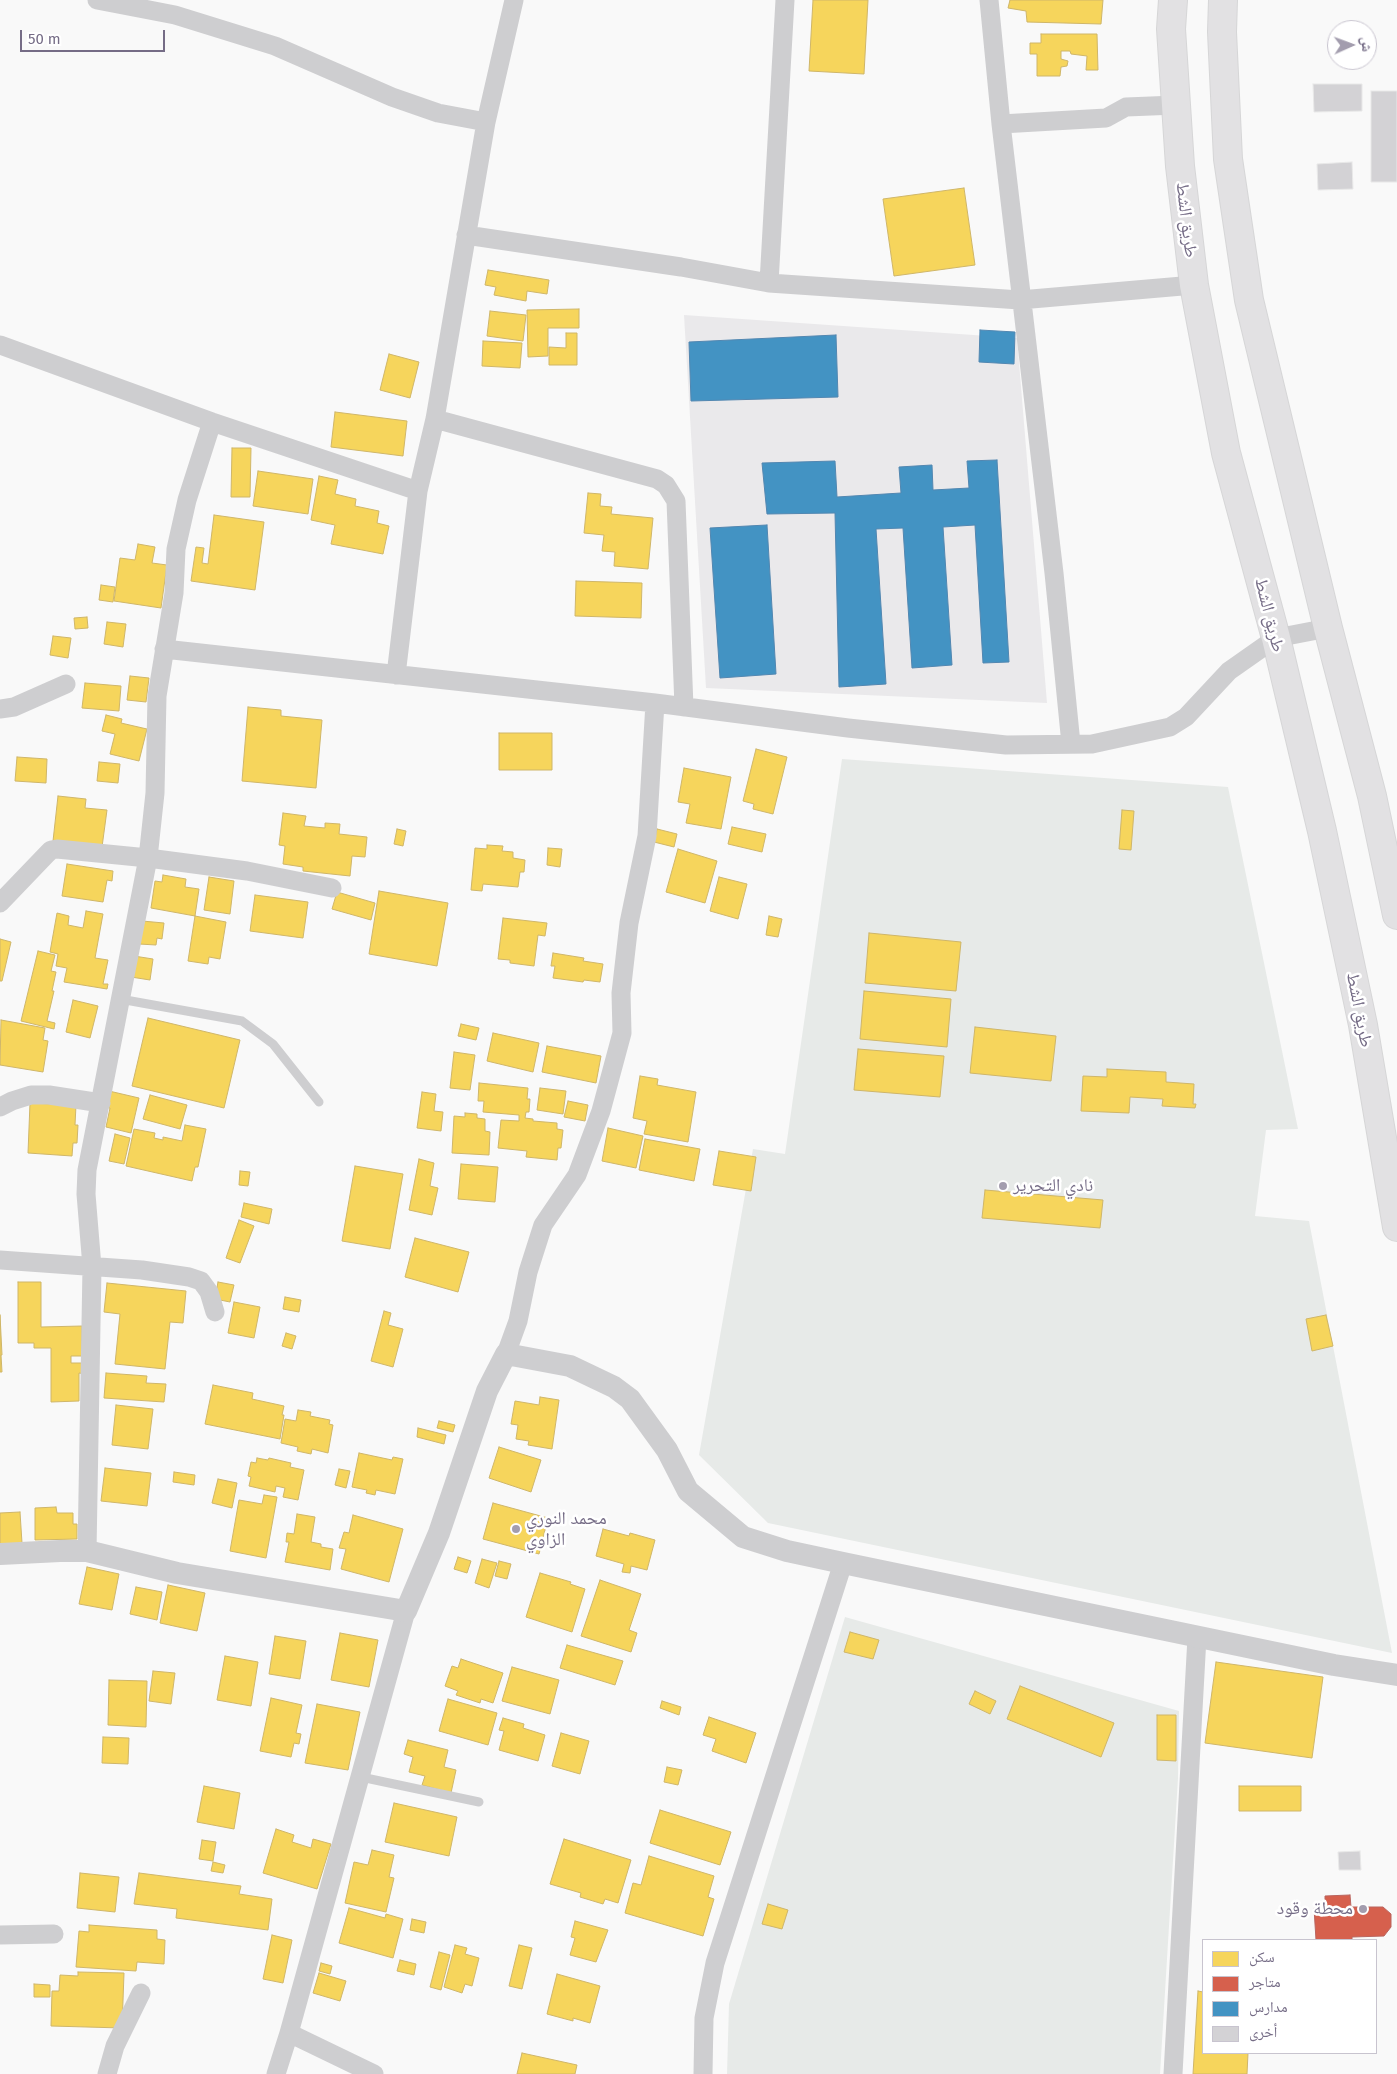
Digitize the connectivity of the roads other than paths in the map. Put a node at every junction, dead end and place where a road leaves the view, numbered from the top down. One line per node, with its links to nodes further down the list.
1 (97, 0): 8 (street)
2 (514, 0): 8 (street)
3 (785, 0): 11 (street)
4 (990, 0): 9 (street)
5 (1174, 0): 7 (highway, طريق الشط)
6 (1223, 0): 18 (highway)
7 (1176, 105): 9 (street); 12 (highway, طريق الشط)
8 (486, 122): 10 (street)
9 (1001, 124): 13 (street)
10 (466, 235): 11 (street); 15 (street)
11 (769, 284): 13 (street)
12 (1194, 285): 13 (street); 19 (highway, طريق الشط)
13 (1020, 300): 26 (street)
14 (0, 345): 16 (street)
15 (435, 419): 17 (street); 24 (street)
16 (212, 422): 17 (street); 20 (street)
17 (418, 491): 21 (street)
18 (1328, 628): 19 (street); 30 (highway)
19 (1276, 638): 26 (street); 35 (highway, طريق الشط)
20 (164, 649): 21 (street); 27 (street)
21 (396, 675): 23 (street)
22 (66, 684): 25 (street)
23 (655, 703): 24 (street); 39 (street)
24 (684, 707): 26 (street)
25 (0, 708)
26 (1071, 744)
27 (148, 858): 28 (street); 29 (street); 31 (street)
28 (332, 888)
29 (0, 903)
30 (1397, 915)
31 (120, 1000): 32 (lane); 33 (street)
32 (319, 1102)
33 (101, 1103): 34 (street); 37 (street)
34 (0, 1108)
35 (1397, 1227)
36 (0, 1260): 37 (street)
37 (92, 1267): 38 (street); 40 (street)
38 (215, 1312)
39 (506, 1354): 42 (street); 43 (street)
40 (86, 1551): 41 (street); 43 (street)
41 (0, 1554)
42 (843, 1563): 44 (street); 55 (street)
43 (406, 1610): 46 (street)
44 (1198, 1637): 45 (street); 56 (street)
45 (1397, 1675)
46 (361, 1777): 47 (lane); 51 (street)
47 (479, 1802)
48 (54, 1934): 49 (street)
49 (0, 1935)
50 (142, 1993): 52 (street)
51 (289, 2034): 53 (street); 54 (street)
52 (107, 2074)
53 (276, 2074)
54 (374, 2074)
55 (703, 2074)
56 (1173, 2074)

